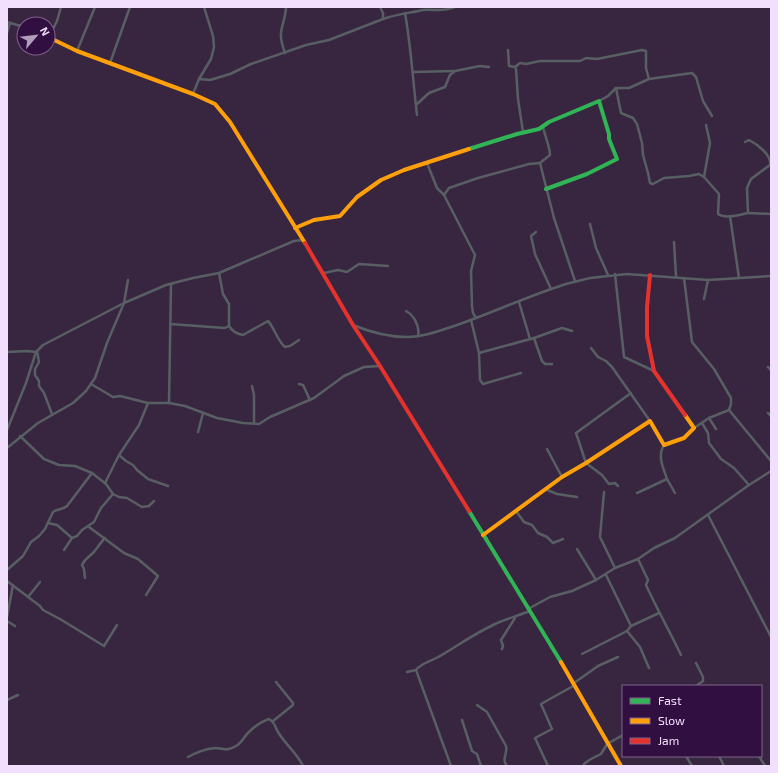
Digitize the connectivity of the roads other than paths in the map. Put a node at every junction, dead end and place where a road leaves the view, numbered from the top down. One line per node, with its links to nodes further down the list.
1 (61, 7): 11 (street)
2 (96, 7): 15 (street)
3 (130, 7): 17 (street)
4 (205, 7): 22 (street)
5 (286, 7): 16 (street)
6 (380, 7): 9 (street)
7 (454, 7): 8 (street)
8 (405, 13): 9 (street); 21 (street)
9 (383, 19): 16 (street)
10 (9, 22): 12 (street)
11 (56, 23)
12 (7, 34)
13 (56, 40): 15 (street)
14 (508, 50): 19 (street)
15 (77, 51): 17 (street)
16 (285, 53): 22 (street)
17 (110, 63): 25 (street)
18 (489, 67): 20 (street)
19 (515, 67): 23 (street); 32 (street)
20 (455, 71): 21 (street); 27 (street)
21 (413, 72): 27 (street)
22 (199, 79): 25 (street)
23 (649, 79): 24 (street); 29 (street)
24 (616, 88): 26 (street); 36 (street)
25 (193, 94): 43 (street)
26 (599, 101): 31 (street); 37 (street)
27 (416, 104): 28 (street)
28 (417, 115)
29 (712, 116)
30 (706, 125): 36 (street)
31 (543, 127): 32 (street); 35 (street)
32 (523, 132): 34 (street)
33 (745, 142): 39 (street)
34 (427, 163): 38 (street); 43 (street)
35 (540, 163): 37 (street); 38 (street)
36 (704, 177): 41 (street)
37 (546, 189): 61 (street)
38 (444, 195): 68 (street)
39 (748, 213): 40 (street); 41 (street)
40 (771, 214)
41 (730, 216): 58 (street)
42 (590, 224): 53 (street)
43 (295, 228): 45 (street)
44 (536, 232): 63 (street)
45 (299, 234): 46 (street); 47 (street)
46 (302, 240): 47 (street); 51 (street)
47 (294, 241): 50 (street)
48 (674, 242): 56 (street)
49 (388, 266): 51 (street)
50 (219, 273): 62 (street); 72 (street)
51 (324, 273): 71 (street)
52 (615, 274): 53 (street); 54 (street); 85 (street)
53 (608, 275): 61 (street)
54 (650, 275): 56 (street); 85 (street)
55 (771, 276): 58 (street)
56 (676, 277): 57 (street)
57 (684, 278): 60 (street); 94 (street)
58 (739, 278): 60 (street)
59 (128, 280): 66 (street)
60 (708, 280): 64 (street)
61 (575, 281): 63 (street)
62 (171, 284): 66 (street); 70 (street)
63 (550, 289): 65 (street)
64 (704, 299)
65 (519, 302): 68 (street); 75 (street)
66 (124, 303): 78 (street); 87 (street)
67 (406, 311): 74 (street)
68 (476, 318): 69 (street)
69 (471, 320): 74 (street); 80 (street)
70 (170, 324): 72 (street); 93 (street)
71 (353, 325): 74 (street); 82 (street)
72 (229, 326): 76 (street)
73 (572, 331): 75 (street)
74 (418, 336)
75 (532, 338): 80 (street); 81 (street)
76 (299, 340)
77 (591, 348): 90 (street)
78 (36, 351): 79 (street); 97 (street); 105 (street)
79 (7, 352)
80 (479, 352): 86 (street)
81 (552, 364)
82 (380, 366): 91 (street); 133 (street)
83 (768, 367): 84 (street)
84 (771, 370)
85 (654, 371): 103 (street)
86 (521, 373)
87 (91, 384): 92 (street); 97 (street)
88 (299, 384): 91 (street)
89 (252, 386): 102 (street)
90 (632, 394): 100 (street); 113 (street)
91 (310, 400): 102 (street)
92 (148, 403): 93 (street); 111 (street)
93 (169, 403): 95 (street)
94 (729, 410): 99 (street); 112 (street)
95 (203, 413): 102 (street); 106 (street)
96 (768, 413): 98 (street)
97 (52, 414): 107 (street)
98 (771, 416)
99 (709, 418): 101 (street); 104 (street)
100 (650, 421): 108 (street); 113 (street)
101 (702, 423): 103 (street); 119 (street)
102 (254, 424)
103 (694, 428): 108 (street)
104 (716, 429)
105 (7, 430)
106 (198, 432)
107 (20, 436): 109 (street); 115 (street)
108 (664, 444): 117 (street)
109 (7, 448)
110 (547, 449): 116 (street)
111 (119, 455): 118 (street); 120 (street)
112 (771, 461)
113 (586, 463): 116 (street); 121 (street)
114 (771, 471): 119 (street)
115 (92, 473): 118 (street); 131 (street)
116 (562, 477): 122 (street)
117 (667, 479): 124 (street); 125 (street)
118 (105, 483): 126 (street)
119 (749, 484): 130 (street)
120 (168, 486)
121 (618, 486)
122 (545, 489): 127 (street); 129 (street)
123 (604, 492): 140 (street)
124 (637, 493)
125 (675, 493)
126 (113, 494): 128 (street); 132 (street)
127 (577, 497)
128 (154, 500)
129 (516, 510): 133 (street); 136 (street)
130 (708, 515): 139 (street); 159 (street)
131 (48, 523): 134 (street); 141 (street)
132 (88, 527): 134 (street); 135 (street)
133 (483, 535): 150 (street)
134 (72, 538): 138 (street)
135 (105, 538): 143 (street); 148 (street)
136 (563, 539)
137 (577, 549): 144 (street)
138 (64, 550)
139 (638, 559): 140 (street); 151 (street)
140 (616, 568): 142 (street)
141 (7, 570)
142 (606, 575): 144 (street); 157 (street)
143 (85, 578)
144 (596, 580): 150 (street)
145 (7, 581): 147 (street)
146 (40, 582): 149 (street)
147 (13, 585): 149 (street); 152 (street)
148 (146, 595)
149 (28, 597): 155 (street)
150 (529, 610): 153 (street); 169 (street)
151 (659, 613): 157 (street); 162 (street)
152 (7, 617)
153 (515, 617): 160 (street); 166 (street)
154 (7, 621): 156 (street)
155 (117, 625)
156 (15, 626)
157 (631, 626): 158 (street)
158 (627, 631): 161 (street); 165 (street)
159 (771, 637)
160 (502, 649)
161 (582, 654)
162 (681, 656)
163 (618, 657): 169 (street)
164 (696, 663): 170 (street)
165 (649, 668)
166 (416, 670): 167 (street); 183 (street)
167 (407, 672)
168 (276, 682): 175 (street)
169 (575, 684): 177 (street); 186 (street)
170 (697, 685)
171 (18, 695): 172 (street)
172 (7, 700)
173 (478, 705): 185 (street)
174 (462, 720): 184 (street)
175 (273, 721): 178 (street); 182 (street)
176 (622, 736): 177 (street)
177 (607, 744): 187 (street); 188 (street)
178 (188, 757)
179 (687, 757): 189 (street)
180 (720, 757): 190 (street)
181 (760, 757): 191 (street)
182 (304, 766)
183 (451, 766)
184 (481, 766)
185 (507, 766)
186 (548, 766)
187 (583, 766)
188 (621, 766)
189 (692, 766)
190 (724, 766)
191 (765, 766)

